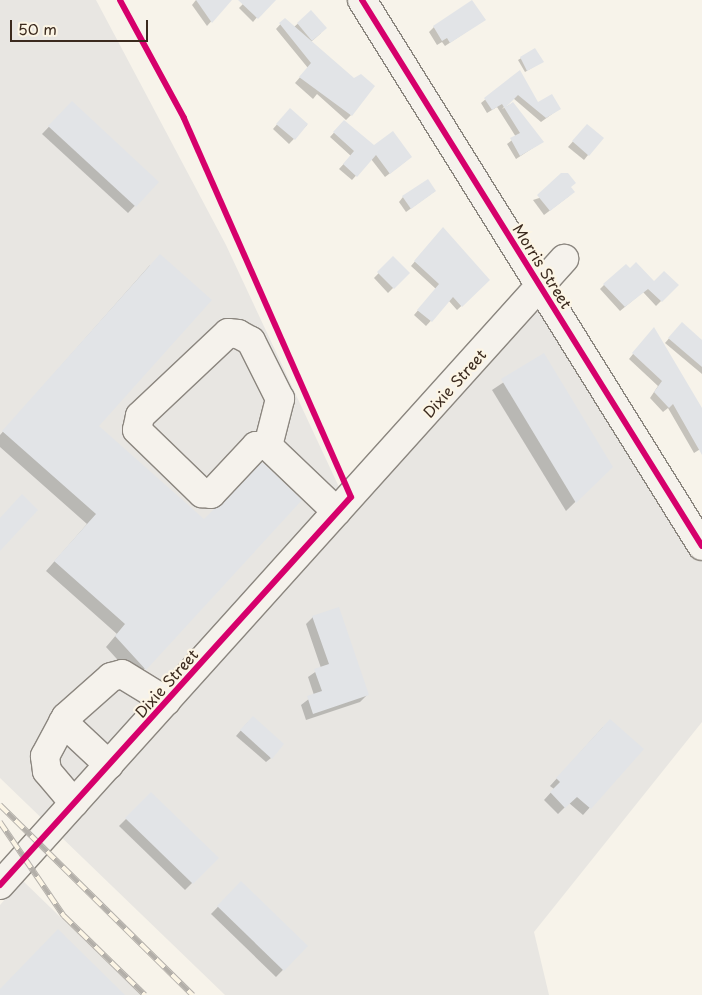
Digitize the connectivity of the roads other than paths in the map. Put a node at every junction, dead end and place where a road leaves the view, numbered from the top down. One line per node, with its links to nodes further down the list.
1 (362, 0): 3 (street, Morris Street)
2 (564, 259): 3 (street, Dixie Street)
3 (541, 287): 5 (street, Dixie Street); 6 (street, Morris Street)
4 (268, 446): 4 (street); 5 (street)
5 (338, 512): 7 (street, Dixie Street)
6 (702, 546)
7 (166, 701): 8 (street); 9 (street, Dixie Street)
8 (64, 722): 9 (street); 10 (street)
9 (109, 765): 10 (street, Dixie Street)
10 (74, 803): 11 (street, Dixie Street)
11 (0, 885)

